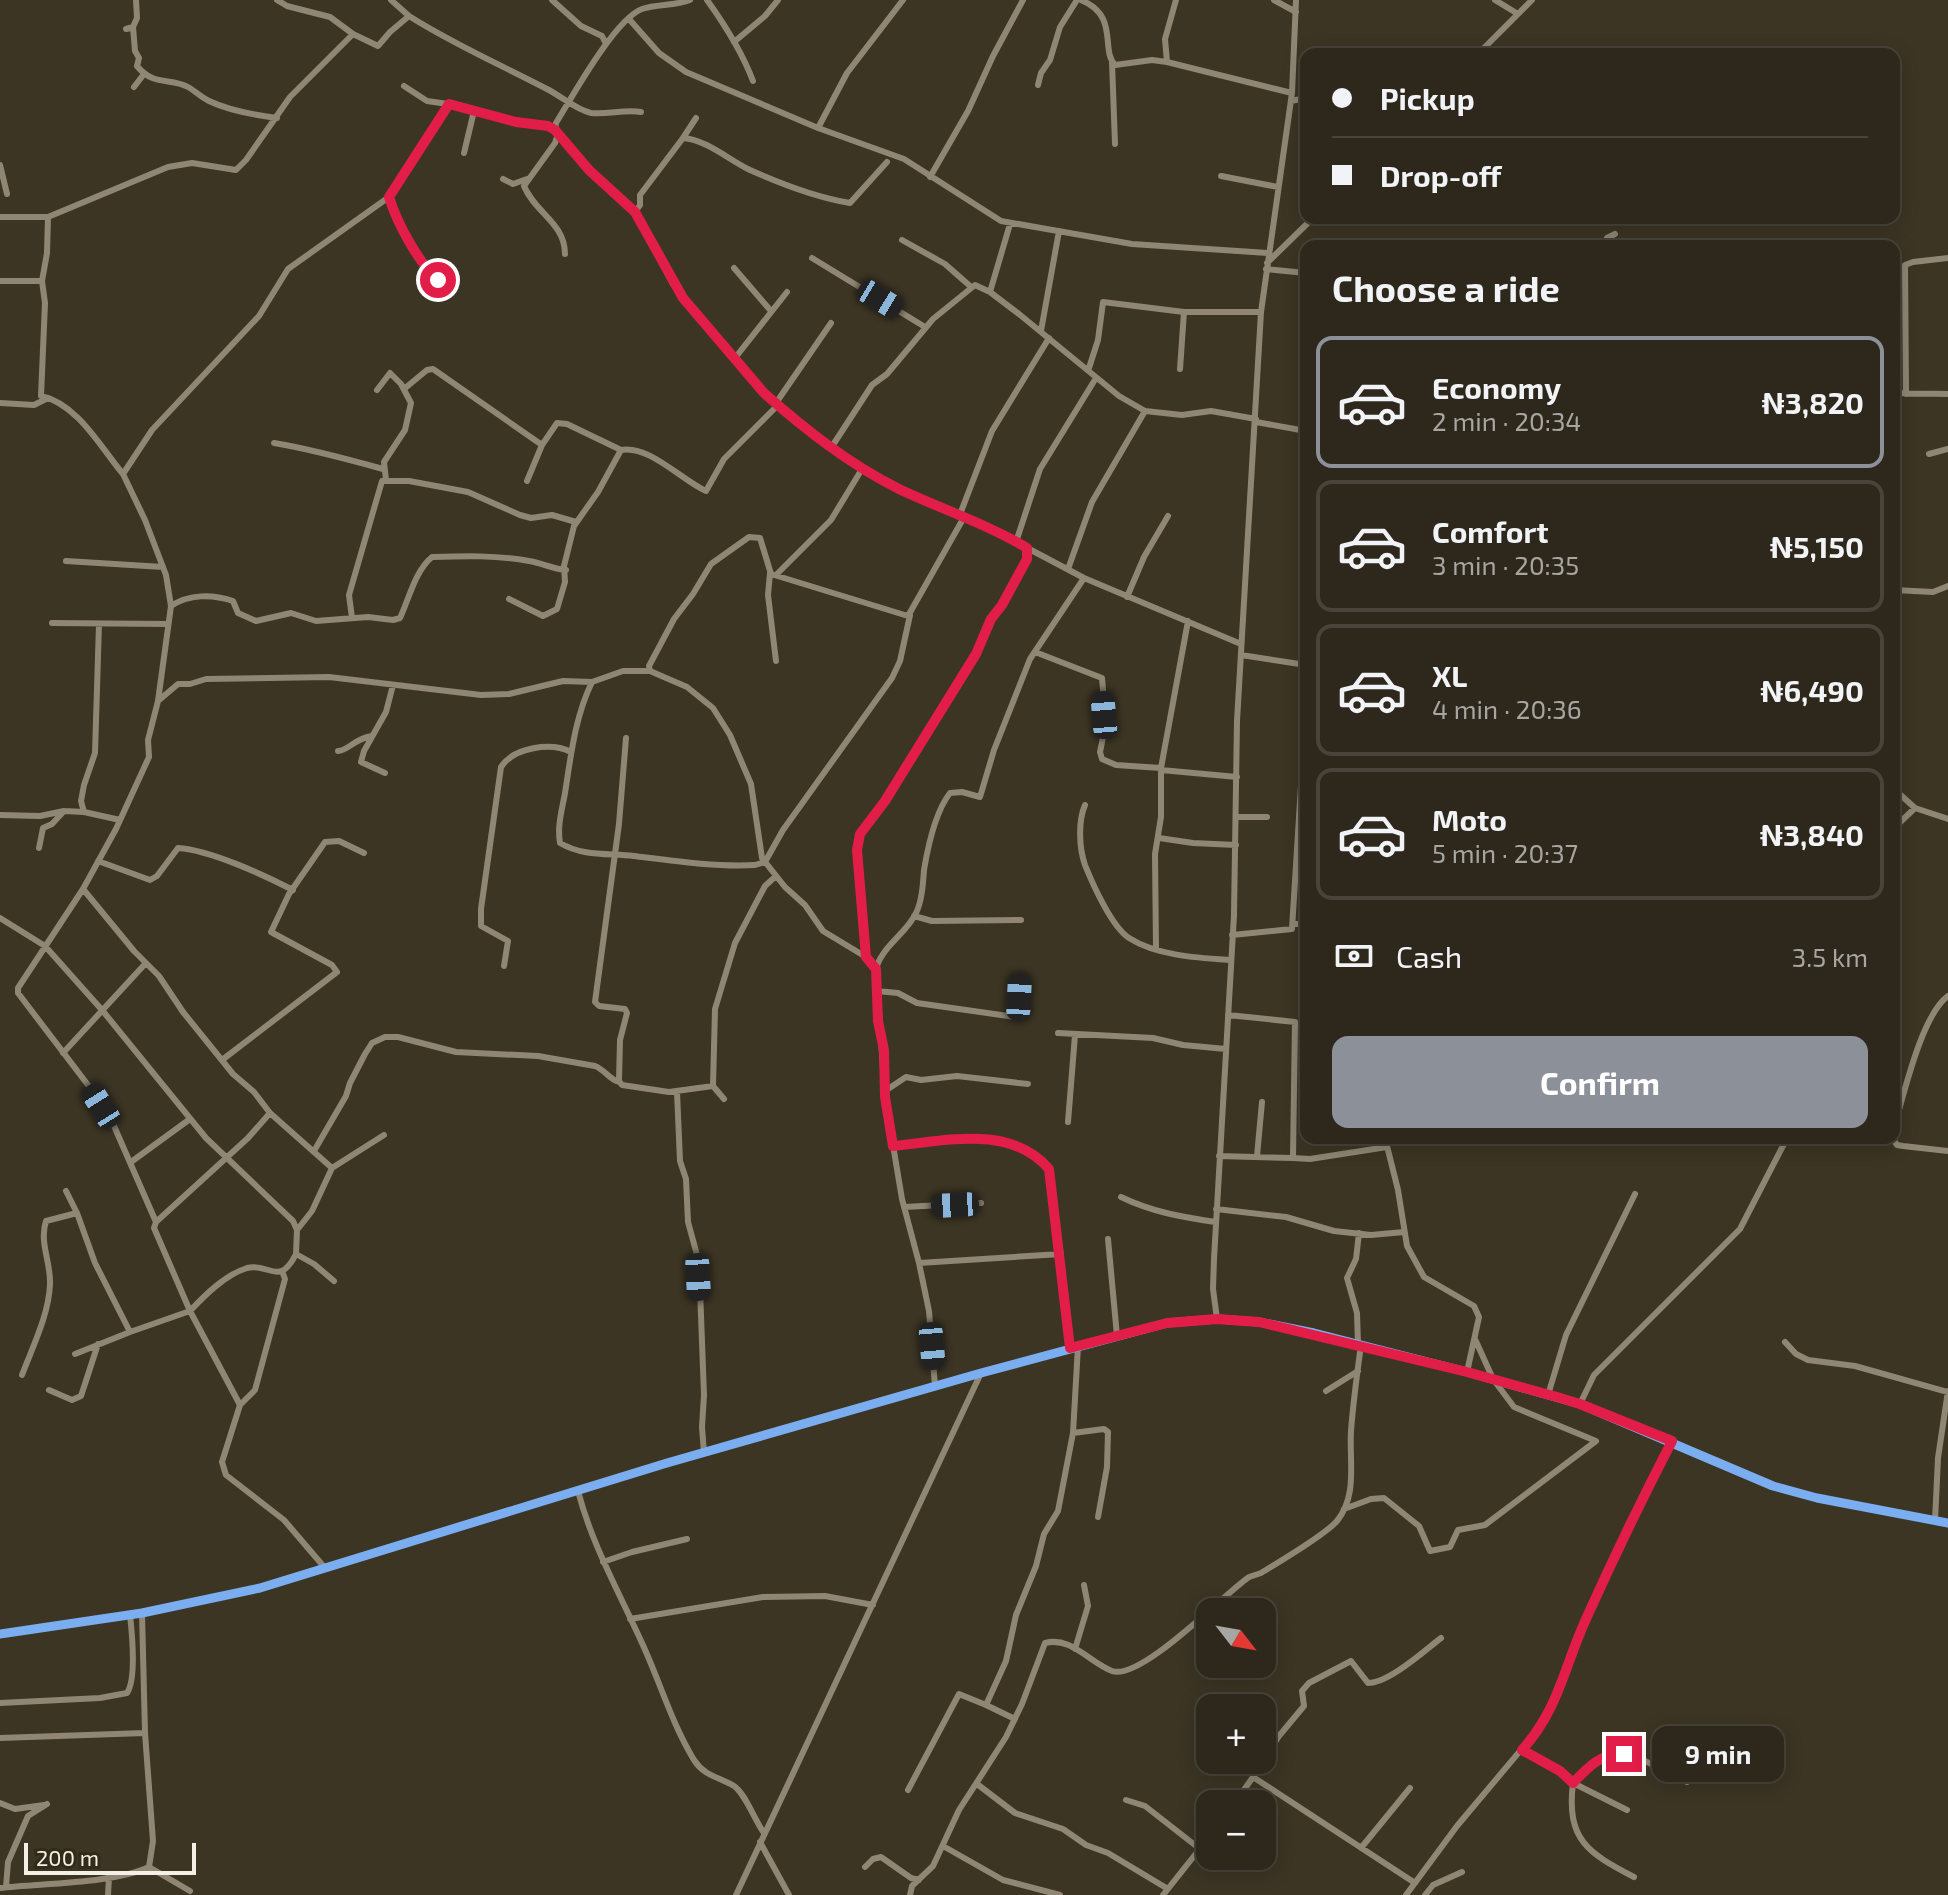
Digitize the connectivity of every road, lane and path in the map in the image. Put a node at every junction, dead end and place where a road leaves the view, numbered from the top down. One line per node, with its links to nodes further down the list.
1 (136, 0): 26 (street)
2 (277, 0): 20 (street)
3 (391, 0): 18 (street)
4 (552, 0): 22 (street)
5 (690, 0): 19 (street)
6 (707, 0): 21 (street)
7 (778, 0): 21 (street)
8 (903, 0): 40 (street)
9 (1023, 0): 47 (street)
10 (1079, 0): 24 (street); 28 (street)
11 (1176, 0): 25 (street)
12 (1274, 0): 16 (street)
13 (1296, 0): 16 (street)
14 (1495, 0): 17 (street)
15 (1532, 0): 17 (street)
16 (1296, 12): 31 (street)
17 (1518, 14): 23 (street)
18 (409, 16): 20 (street); 33 (street)
19 (629, 19): 22 (street); 40 (street)
20 (353, 34): 37 (street)
21 (734, 42): 27 (street)
22 (606, 44): 33 (street)
23 (1482, 48)
24 (1112, 62): 25 (street); 42 (street)
25 (1167, 62): 31 (street)
26 (144, 74): 30 (street); 37 (street)
27 (753, 81)
28 (1038, 85)
29 (404, 86): 34 (street)
30 (137, 87)
31 (1292, 97): 32 (street); 50 (street)
32 (1300, 98)
33 (569, 101): 36 (street); 39 (street)
34 (449, 104): 35 (street); 52 (street)
35 (474, 111): 39 (street); 43 (street)
36 (641, 112)
37 (277, 118): 55 (street)
38 (696, 118): 41 (street)
39 (554, 128): 49 (street); 53 (street)
40 (818, 128): 47 (street)
41 (683, 138): 44 (street); 53 (street)
42 (1115, 144)
43 (464, 153)
44 (887, 162)
45 (0, 165): 51 (street)
46 (1221, 176): 50 (street)
47 (930, 177): 56 (street)
48 (503, 179): 49 (street)
49 (527, 179): 63 (street)
50 (1278, 187): 62 (street)
51 (7, 194)
52 (389, 197): 69 (street); 105 (street)
53 (635, 212): 82 (street)
54 (0, 217): 55 (street)
55 (48, 217): 71 (street)
56 (1010, 224): 58 (street); 74 (street)
57 (1307, 224): 66 (street)
58 (1059, 231): 62 (street); 80 (street)
59 (1615, 234): 61 (street)
60 (902, 240): 72 (street)
61 (1606, 240)
62 (1268, 253): 66 (street)
63 (565, 254)
64 (812, 258): 79 (street)
65 (1948, 258): 89 (street)
66 (1267, 266): 68 (street); 77 (street)
67 (734, 268): 75 (street)
68 (1300, 272)
69 (438, 280)
70 (0, 281): 71 (street)
71 (42, 281): 91 (street)
72 (970, 286): 74 (street); 79 (street)
73 (787, 292): 75 (street)
74 (990, 292): 80 (street)
75 (771, 311): 82 (street)
76 (1184, 312): 77 (street); 83 (street); 84 (street)
77 (1261, 312): 95 (street)
78 (831, 323): 93 (street)
79 (925, 327): 99 (street)
80 (1041, 331): 81 (street)
81 (1049, 338): 83 (street); 109 (street)
82 (735, 358): 93 (street)
83 (1089, 368): 85 (street)
84 (1180, 369)
85 (1096, 378): 94 (street); 111 (street)
86 (404, 389): 87 (street); 98 (street); 103 (street)
87 (377, 390)
88 (1900, 394): 89 (street)
89 (1906, 394): 90 (street)
90 (1948, 394)
91 (48, 398): 92 (street); 105 (street)
92 (0, 403)
93 (777, 404): 99 (street); 101 (street)
94 (1145, 411): 95 (street); 117 (street)
95 (1256, 420): 96 (street); 132 (street)
96 (1300, 430)
97 (274, 443): 103 (street)
98 (542, 445): 101 (street); 107 (street)
99 (831, 448): 104 (street)
100 (1948, 449): 102 (street)
101 (621, 450): 110 (street)
102 (1929, 454)
103 (383, 469): 106 (street)
104 (862, 469): 109 (street); 119 (street)
105 (123, 474): 116 (street)
106 (386, 480): 110 (street); 127 (street)
107 (527, 481)
108 (1168, 516): 123 (street)
109 (961, 518): 111 (street); 126 (street)
110 (576, 522): 118 (street)
111 (1016, 542): 112 (street)
112 (1027, 548): 113 (street); 114 (street)
113 (1037, 554): 114 (street); 117 (street)
114 (1027, 559): 180 (street)
115 (66, 561): 116 (street)
116 (163, 567): 125 (street)
117 (1068, 569): 120 (street)
118 (566, 570): 124 (street); 127 (street)
119 (774, 573): 126 (street); 135 (street); 137 (street)
120 (1084, 578): 123 (street); 133 (street)
121 (1948, 586): 122 (street)
122 (1900, 590)
123 (1127, 597): 128 (street)
124 (509, 599)
125 (171, 606): 127 (street); 131 (street)
126 (910, 615): 168 (street)
127 (352, 618)
128 (1188, 621): 132 (street); 145 (street)
129 (52, 623): 130 (street)
130 (99, 624): 131 (street); 153 (street)
131 (168, 624): 140 (street)
132 (1241, 644): 134 (street)
133 (1035, 652): 145 (street); 172 (street)
134 (1241, 655): 136 (street); 147 (street)
135 (776, 661)
136 (1300, 664)
137 (650, 671): 138 (street); 168 (street)
138 (592, 682): 139 (street); 144 (street)
139 (393, 685): 140 (street); 141 (street)
140 (158, 701): 159 (street)
141 (372, 736): 143 (street); 146 (street)
142 (626, 738): 166 (street)
143 (338, 751)
144 (571, 752): 166 (street); 183 (street)
145 (1161, 769): 147 (street); 162 (street)
146 (385, 773)
147 (1237, 777): 156 (street)
148 (1300, 789): 175 (street)
149 (1900, 794): 151 (street)
150 (1085, 805): 179 (street)
151 (1915, 808): 158 (street); 160 (street)
152 (64, 811): 153 (street); 155 (street); 161 (street)
153 (84, 812): 159 (street)
154 (0, 815): 155 (street)
155 (40, 816): 161 (street)
156 (1236, 817): 157 (street); 163 (street)
157 (1267, 817)
158 (1948, 819)
159 (120, 820): 167 (street)
160 (1900, 822)
161 (43, 828): 164 (street)
162 (1159, 838): 163 (street); 179 (street)
163 (1236, 845): 177 (street)
164 (39, 848)
165 (364, 853): 171 (street)
166 (612, 857): 168 (street); 195 (street)
167 (98, 861): 170 (street); 171 (street)
168 (765, 862): 169 (street)
169 (776, 876): 180 (street); 197 (street)
170 (83, 889): 178 (street); 182 (street)
171 (293, 890): 194 (street)
172 (914, 916): 174 (street); 184 (street)
173 (0, 918): 178 (street)
174 (1021, 920)
175 (1294, 924): 176 (street); 177 (street)
176 (1300, 924)
177 (1232, 935): 181 (street)
178 (45, 946): 188 (street); 193 (street)
179 (1156, 949): 181 (street)
180 (866, 957): 184 (street)
181 (1231, 960): 189 (street)
182 (145, 964): 188 (street); 194 (street)
183 (504, 966)
184 (876, 969): 186 (street)
185 (1020, 980): 186 (street)
186 (877, 991): 198 (street)
187 (1948, 996): 202 (street)
188 (102, 1010): 193 (street); 204 (street)
189 (1228, 1015): 192 (street); 217 (street)
190 (1058, 1033): 191 (street)
191 (1075, 1035): 192 (street); 205 (street)
192 (1226, 1049): 214 (street)
193 (63, 1053): 218 (street)
194 (222, 1060): 203 (street)
195 (619, 1082): 199 (street); 212 (street)
196 (1028, 1084): 198 (street)
197 (713, 1086): 199 (street); 200 (street)
198 (885, 1091): 210 (street)
199 (677, 1092): 262 (street)
200 (724, 1099)
201 (1262, 1102): 215 (street)
202 (1900, 1108)
203 (270, 1113): 212 (street); 216 (street)
204 (190, 1119): 216 (street); 218 (street)
205 (1068, 1122)
206 (384, 1135): 219 (street)
207 (1386, 1144): 211 (street)
208 (1784, 1144): 258 (street)
209 (1896, 1144): 213 (street)
210 (893, 1146): 224 (street); 234 (street)
211 (1387, 1147): 217 (street); 230 (street)
212 (314, 1151): 219 (street)
213 (1948, 1151)
214 (1219, 1156): 215 (street); 225 (street)
215 (1257, 1156): 217 (street)
216 (225, 1157): 227 (street); 229 (street)
217 (1293, 1158)
218 (131, 1162): 227 (street)
219 (332, 1168): 229 (street)
220 (66, 1191): 226 (street)
221 (1635, 1194): 257 (street)
222 (1121, 1197): 228 (street)
223 (981, 1203): 224 (street)
224 (904, 1207): 235 (street)
225 (1216, 1209): 228 (street); 231 (street)
226 (77, 1213): 240 (street); 251 (street)
227 (156, 1222): 238 (street)
228 (1215, 1222): 239 (street)
229 (297, 1230): 233 (street)
230 (1404, 1232): 231 (street); 242 (street)
231 (1359, 1233): 245 (street)
232 (1108, 1239): 241 (street)
233 (296, 1254): 236 (street); 237 (street)
234 (1061, 1254): 235 (street); 246 (street)
235 (919, 1263): 253 (street)
236 (282, 1271): 238 (street); 259 (street)
237 (334, 1281)
238 (190, 1311): 240 (street); 259 (street)
239 (1217, 1319): 241 (highway); 245 (highway)
240 (130, 1332): 244 (street)
241 (1117, 1336): 246 (highway)
242 (1475, 1339): 249 (street); 252 (street)
243 (1785, 1342): 256 (street)
244 (98, 1344): 247 (street); 254 (street)
245 (1360, 1345): 248 (street); 249 (highway)
246 (1074, 1347): 250 (highway); 260 (street)
247 (75, 1354)
248 (1358, 1371): 255 (street); 264 (street)
249 (1467, 1372): 252 (highway)
250 (981, 1373): 253 (highway); 272 (street)
251 (22, 1375)
252 (1493, 1379): 257 (highway); 264 (street)
253 (935, 1386): 262 (highway)
254 (49, 1390)
255 (1326, 1391)
256 (1948, 1392): 266 (street)
257 (1548, 1395): 258 (highway)
258 (1580, 1404): 261 (highway)
259 (240, 1405): 270 (street)
260 (1073, 1433): 265 (street); 280 (street)
261 (1672, 1441): 266 (highway); 284 (street)
262 (704, 1453): 263 (highway)
263 (578, 1491): 269 (street); 270 (highway)
264 (1344, 1509): 278 (street)
265 (1098, 1517)
266 (1935, 1521): 267 (highway)
267 (1948, 1523)
268 (687, 1539): 269 (street)
269 (603, 1562): 275 (street)
270 (325, 1568): 273 (highway)
271 (1084, 1585): 278 (street)
272 (873, 1605): 275 (street); 295 (street)
273 (142, 1613): 274 (highway); 282 (street)
274 (130, 1615): 276 (highway); 279 (street)
275 (630, 1619): 295 (street)
276 (0, 1634)
277 (1441, 1638): 285 (street)
278 (1075, 1649): 281 (street)
279 (0, 1703)
280 (986, 1705): 281 (street); 290 (street)
281 (1015, 1719): 288 (street)
282 (145, 1733): 283 (street); 301 (street)
283 (0, 1738)
284 (1522, 1750): 287 (street); 307 (street)
285 (1253, 1777): 291 (street); 299 (street)
286 (1687, 1782): 287 (street)
287 (1573, 1783): 294 (street); 305 (street)
288 (977, 1784): 297 (street); 310 (street)
289 (1410, 1788): 299 (street)
290 (908, 1790)
291 (1244, 1790)
292 (1126, 1800): 298 (street)
293 (0, 1803): 308 (street)
294 (1627, 1810)
295 (764, 1833): 296 (street)
296 (760, 1842): 312 (street); 313 (street)
297 (943, 1846): 306 (street); 315 (street)
298 (1196, 1846)
299 (1361, 1848): 307 (street)
300 (1196, 1854): 310 (street)
301 (149, 1867): 304 (street); 309 (street)
302 (865, 1867): 306 (street)
303 (1462, 1872): 317 (street)
304 (109, 1877): 308 (street); 311 (street)
305 (1634, 1877)
306 (914, 1882): 314 (street)
307 (1415, 1883): 316 (street)
308 (3, 1887)
309 (190, 1891)
310 (1165, 1892)
311 (108, 1895)
312 (736, 1895)
313 (789, 1895)
314 (910, 1895)
315 (1060, 1895)
316 (1406, 1895)
317 (1425, 1895)

